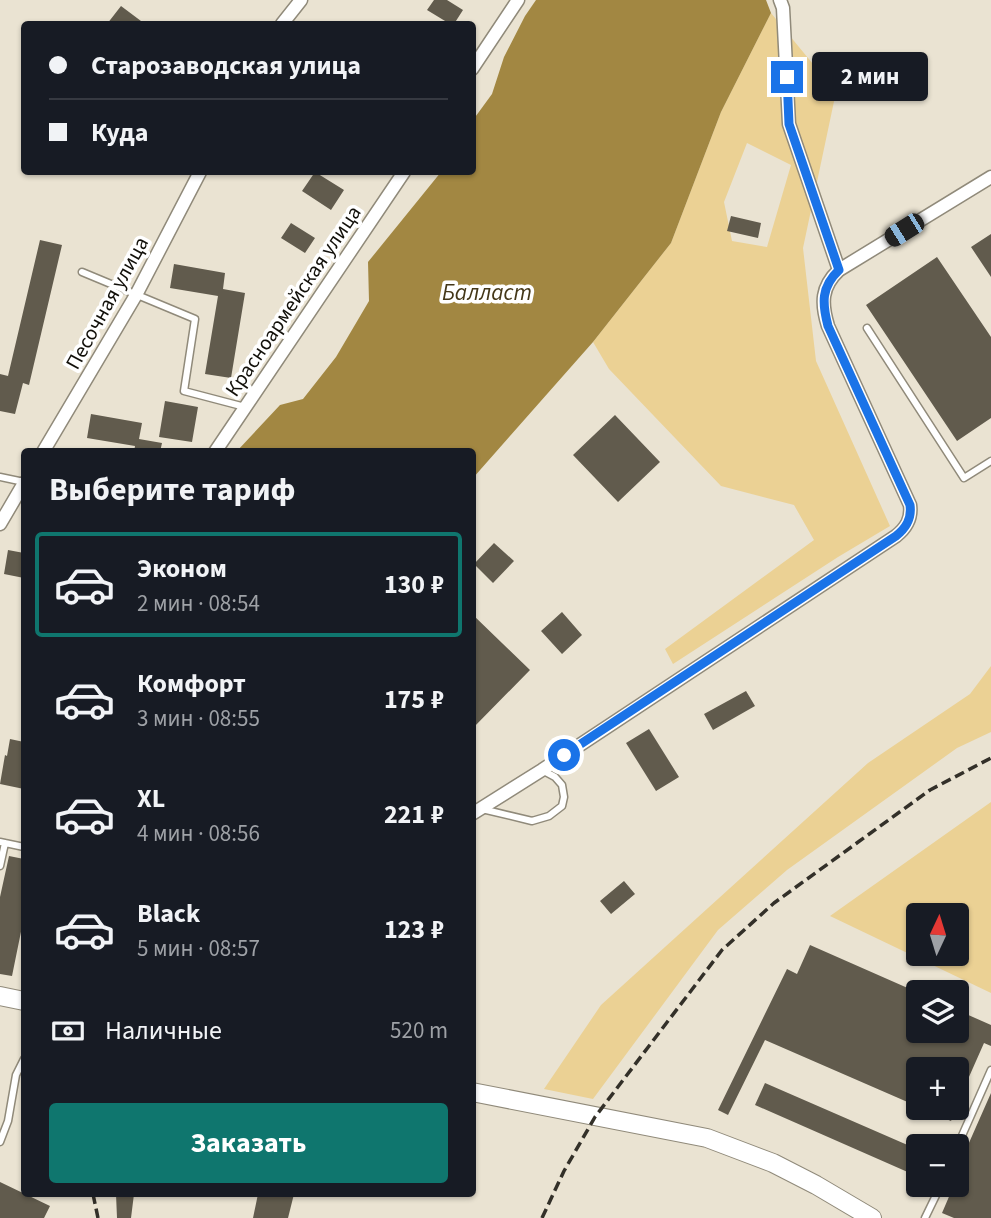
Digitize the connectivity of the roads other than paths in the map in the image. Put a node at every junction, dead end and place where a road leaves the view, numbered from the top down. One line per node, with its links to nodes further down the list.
1 (301, 0): 4 (street)
2 (518, 0): 5 (street)
3 (780, 0): 9 (street)
4 (284, 21)
5 (476, 63)
6 (198, 175): 11 (street, Песочная улица)
7 (402, 175): 13 (street, Красноармейская улица)
8 (991, 177): 9 (street)
9 (839, 270): 21 (street)
10 (82, 272): 11 (lane)
11 (136, 295): 13 (lane); 14 (street, Песочная улица)
12 (867, 328): 16 (lane)
13 (245, 407): 15 (street, Красноармейская улица)
14 (45, 448)
15 (218, 448)
16 (991, 461)
17 (0, 477): 18 (lane)
18 (21, 482)
19 (21, 488): 20 (street)
20 (0, 524)
21 (542, 770): 22 (street); 22 (lane)
22 (476, 811)
23 (3, 842): 24 (lane); 25 (lane)
24 (21, 846)
25 (0, 866)
26 (0, 996): 27 (main road)
27 (21, 1000)
28 (21, 1065): 32 (lane)
29 (991, 1070): 31 (lane)
30 (476, 1092): 34 (main road)
31 (963, 1134)
32 (0, 1142)
33 (935, 1197): 35 (lane)
34 (872, 1218)
35 (925, 1218)

